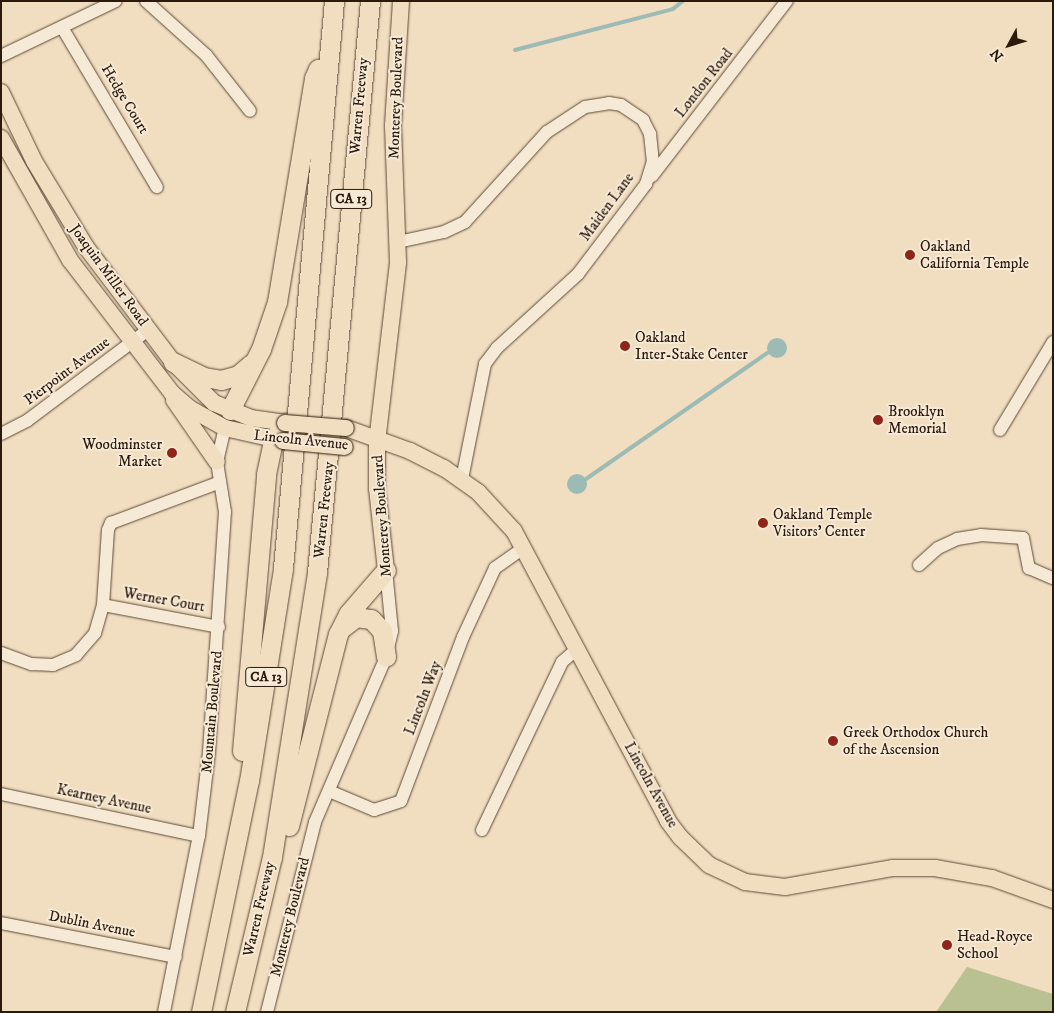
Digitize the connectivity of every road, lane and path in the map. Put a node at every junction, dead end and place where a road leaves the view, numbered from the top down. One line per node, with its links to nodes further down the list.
1 (116, 1): 7 (street)
2 (146, 1): 11 (street)
3 (334, 1): 8 (highway, CA 13)
4 (370, 1): 44 (highway, Warren Freeway / CA 13)
5 (401, 1): 15 (main road, Monterey Boulevard)
6 (787, 1): 13 (street, London Road)
7 (63, 29): 9 (street); 14 (street, Hedge Court)
8 (327, 49): 19 (highway); 45 (highway, CA 13)
9 (1, 56)
10 (1, 92): 16 (main road, Joaquin Miller Road)
11 (250, 112)
12 (1, 138): 18 (main road, Joaquin Miller Road)
13 (646, 184): 15 (street, Maiden Lane); 28 (street, Maiden Lane)
14 (157, 187)
15 (398, 242): 26 (main road, Monterey Boulevard)
16 (149, 329): 18 (street, Pierpoint Avenue); 20 (main road, Joaquin Miller Road)
17 (1053, 342): 23 (street)
18 (132, 343): 21 (main road, Joaquin Miller Road); 24 (street, Pierpoint Avenue)
19 (261, 349): 20 (highway); 22 (highway)
20 (173, 362): 22 (main road, Joaquin Miller Road)
21 (156, 374): 22 (main road, Joaquin Miller Road); 27 (main road)
22 (228, 419): 25 (main road, Lincoln Avenue); 27 (street, Mountain Boulevard)
23 (1000, 430)
24 (1, 434)
25 (280, 435): 26 (main road, Lincoln Avenue, bridge); 26 (main road, Lincoln Avenue, bridge); 45 (highway)
26 (377, 442): 28 (main road, Lincoln Avenue); 32 (main road, Monterey Boulevard)
27 (217, 462): 29 (street, Mountain Boulevard)
28 (462, 479): 30 (main road, Lincoln Avenue)
29 (218, 483): 34 (street); 35 (street, Mountain Boulevard)
30 (524, 548): 37 (main road, Lincoln Avenue); 40 (street, Lincoln Way)
31 (919, 565): 33 (street)
32 (386, 570): 36 (highway); 39 (street, Monterey Boulevard)
33 (1053, 578)
34 (103, 606): 35 (street, Werner Court); 38 (street)
35 (219, 627): 43 (street, Mountain Boulevard)
36 (338, 634): 39 (highway); 44 (highway)
37 (578, 648): 42 (street); 46 (main road, Lincoln Avenue)
38 (1, 653)
39 (386, 657): 40 (street, Monterey Boulevard)
40 (329, 791): 52 (street, Monterey Boulevard)
41 (1, 794): 43 (street, Kearney Avenue)
42 (482, 830)
43 (199, 836): 48 (street, Mountain Boulevard)
44 (272, 857): 51 (highway, Warren Freeway / CA 13)
45 (228, 889): 50 (highway, CA 13)
46 (1053, 900)
47 (1, 922): 48 (street, Dublin Avenue)
48 (176, 957): 49 (street, Mountain Boulevard)
49 (164, 1012)
50 (201, 1012)
51 (235, 1012)
52 (267, 1012)

